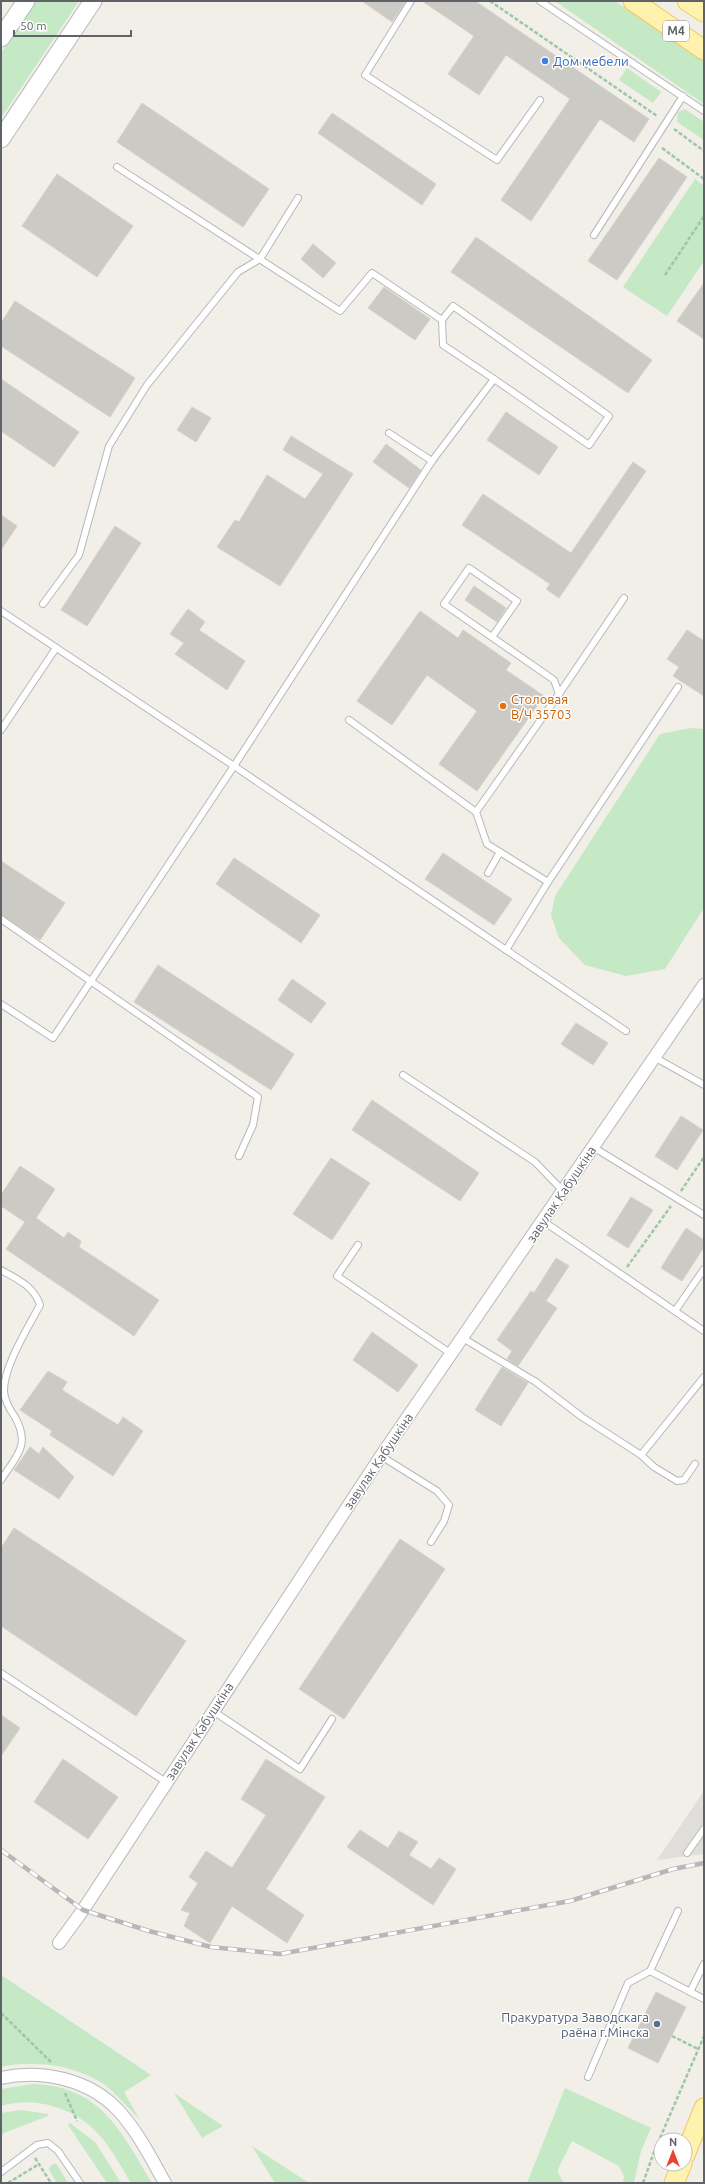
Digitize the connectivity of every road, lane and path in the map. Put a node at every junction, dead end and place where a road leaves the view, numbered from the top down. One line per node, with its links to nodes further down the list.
1 (26, 1): 9 (main road)
2 (93, 1): 15 (main road)
3 (411, 1): 12 (lane)
4 (490, 1): 14 (path)
5 (540, 1): 11 (lane)
6 (633, 1): 10 (main road, М4)
7 (687, 1): 8 (main road, М4)
8 (704, 12)
9 (1, 38)
10 (704, 50)
11 (683, 96): 13 (lane); 14 (lane)
12 (540, 100)
13 (704, 111)
14 (666, 122): 16 (lane); 17 (path)
15 (1, 139)
16 (654, 142): 19 (path); 22 (lane)
17 (704, 151)
18 (117, 167): 23 (lane)
19 (704, 179)
20 (298, 198): 23 (lane)
21 (704, 216): 24 (path)
22 (594, 235)
23 (260, 259): 25 (lane); 30 (lane)
24 (665, 275)
25 (442, 320): 26 (lane); 26 (lane)
26 (494, 379): 28 (lane)
27 (389, 434): 28 (lane)
28 (432, 461): 38 (lane)
29 (624, 598): 35 (lane)
30 (43, 604)
31 (1, 611): 33 (lane)
32 (492, 637): 32 (lane); 35 (lane)
33 (56, 648): 37 (lane); 38 (lane)
34 (678, 687): 42 (lane)
35 (559, 694): 39 (lane)
36 (349, 720): 39 (lane)
37 (1, 730)
38 (234, 766): 44 (lane); 45 (lane)
39 (476, 812): 40 (lane)
40 (500, 852): 41 (lane); 42 (lane)
41 (488, 874)
42 (548, 882): 44 (lane)
43 (1, 919): 45 (lane)
44 (506, 950): 48 (lane)
45 (92, 980): 47 (lane); 53 (lane)
46 (704, 985): 49 (street, завулак Кабушкіна)
47 (1, 1004)
48 (626, 1031)
49 (654, 1058): 51 (lane); 52 (street, завулак Кабушкіна)
50 (403, 1076): 55 (lane)
51 (704, 1085)
52 (593, 1147): 55 (street, завулак Кабушкіна); 56 (lane)
53 (239, 1156)
54 (704, 1157): 56 (path)
55 (563, 1191): 58 (street, завулак Кабушкіна)
56 (676, 1198): 57 (lane); 62 (path)
57 (704, 1215)
58 (542, 1221): 62 (lane); 65 (street, завулак Кабушкіна)
59 (358, 1245): 66 (lane)
60 (704, 1269): 63 (lane)
61 (1, 1270): 71 (lane)
62 (622, 1274): 63 (lane)
63 (676, 1311): 64 (lane)
64 (704, 1331)
65 (461, 1337): 66 (street, завулак Кабушкіна); 68 (lane)
66 (450, 1352): 69 (street, завулак Кабушкіна)
67 (704, 1377): 68 (lane)
68 (640, 1455): 70 (lane)
69 (381, 1456): 72 (lane); 74 (street, завулак Кабушкіна)
70 (695, 1464)
71 (1, 1480)
72 (431, 1542)
73 (1, 1673): 76 (lane)
74 (212, 1711): 75 (lane); 76 (street, завулак Кабушкіна)
75 (332, 1719)
76 (166, 1782): 80 (street, завулак Кабушкіна)
77 (704, 1828): 78 (lane)
78 (687, 1853)
79 (678, 1911): 82 (lane)
80 (59, 1943)
81 (704, 1964): 83 (lane)
82 (650, 1971): 83 (lane); 89 (lane)
83 (690, 1992): 84 (lane)
84 (704, 1999)
85 (1, 2014): 91 (path)
86 (672, 2036): 88 (path)
87 (704, 2036): 88 (path)
88 (698, 2049): 99 (path)
89 (588, 2077)
90 (1, 2078): 91 (street)
91 (58, 2078): 93 (path); 103 (street)
92 (704, 2108): 94 (main road)
93 (77, 2121)
94 (693, 2135)
95 (39, 2164): 100 (path)
96 (42, 2169): 101 (path)
97 (1, 2172): 102 (lane)
98 (679, 2172): 105 (main road)
99 (644, 2182): 104 (path)
100 (8, 2183)
101 (51, 2183)
102 (80, 2183)
103 (165, 2183)
104 (648, 2183)
105 (674, 2183)

